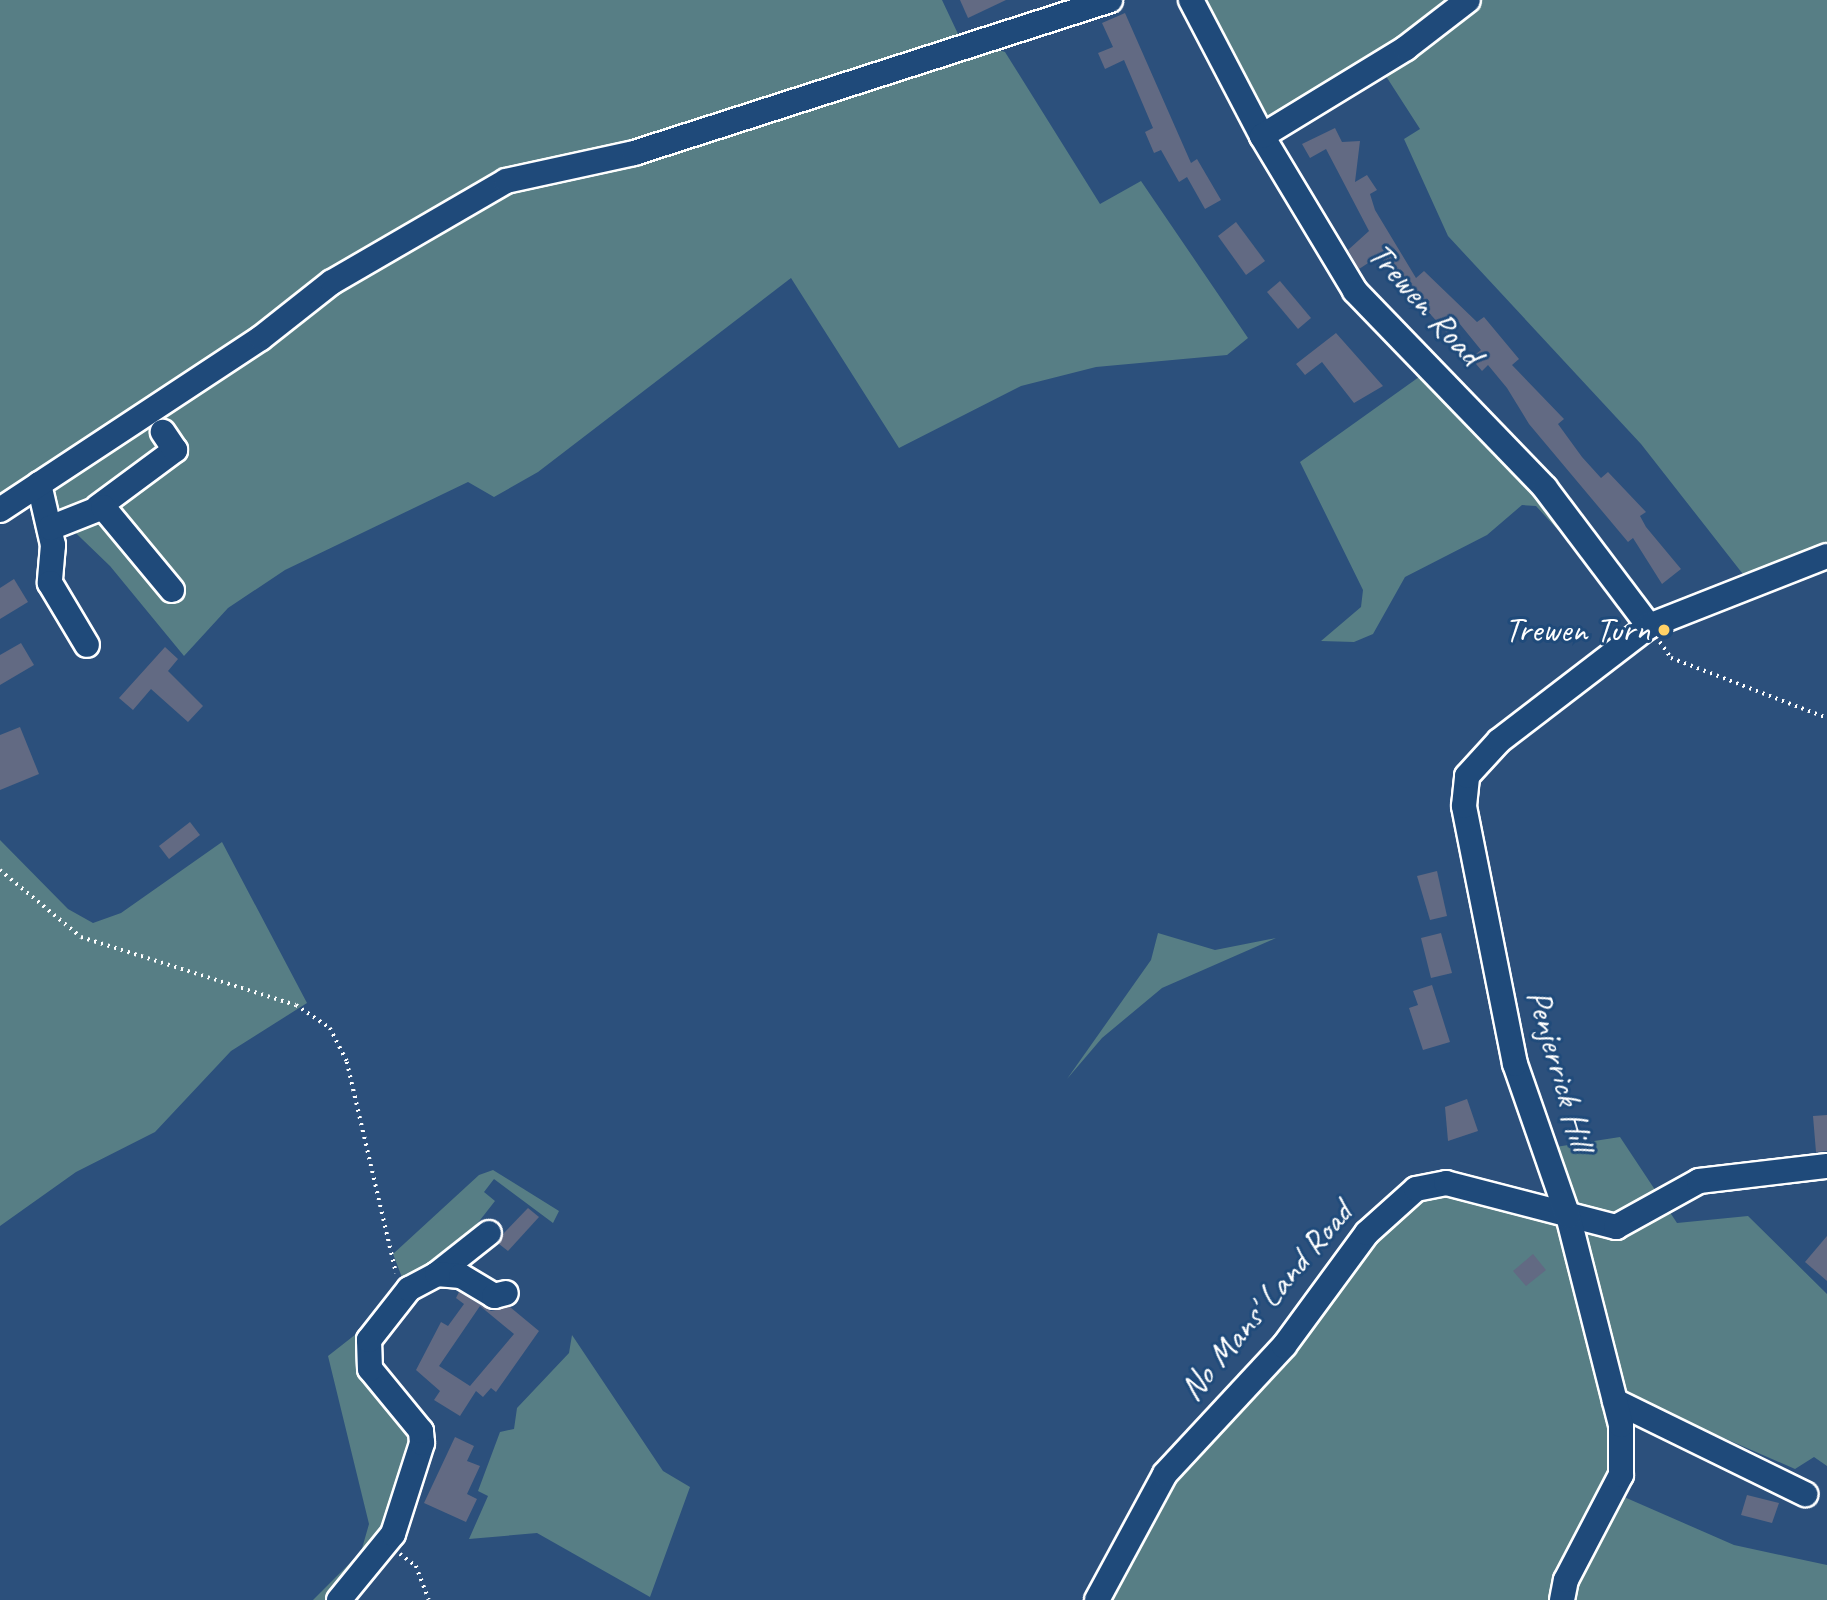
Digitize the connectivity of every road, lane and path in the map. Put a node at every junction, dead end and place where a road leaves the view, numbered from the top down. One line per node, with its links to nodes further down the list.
1 (1110, 0): 6 (street)
2 (1191, 0): 4 (street, Trewen Road)
3 (1468, 0): 4 (street)
4 (1262, 136): 12 (street, Trewen Road)
5 (163, 432): 7 (street)
6 (39, 484): 8 (street); 9 (street)
7 (98, 507): 9 (street); 11 (street)
8 (0, 510)
9 (50, 528): 13 (street)
10 (1827, 556): 12 (street, Penjerrick Hill)
11 (172, 590)
12 (1649, 626): 14 (path); 17 (street, Penjerrick Hill)
13 (87, 645)
14 (1827, 718)
15 (0, 870): 20 (path)
16 (1827, 1166): 17 (street, No Mans' Land Road)
17 (1568, 1216): 22 (street, Penjerrick Hill); 27 (street, No Mans' Land Road)
18 (489, 1233): 19 (street)
19 (437, 1274): 20 (street); 21 (street)
20 (408, 1290): 24 (street)
21 (506, 1293)
22 (1615, 1401): 23 (street); 28 (street, Penjerrick Hill)
23 (1805, 1494)
24 (385, 1549): 25 (street); 26 (path)
25 (339, 1600)
26 (429, 1600)
27 (1097, 1600)
28 (1562, 1600)

